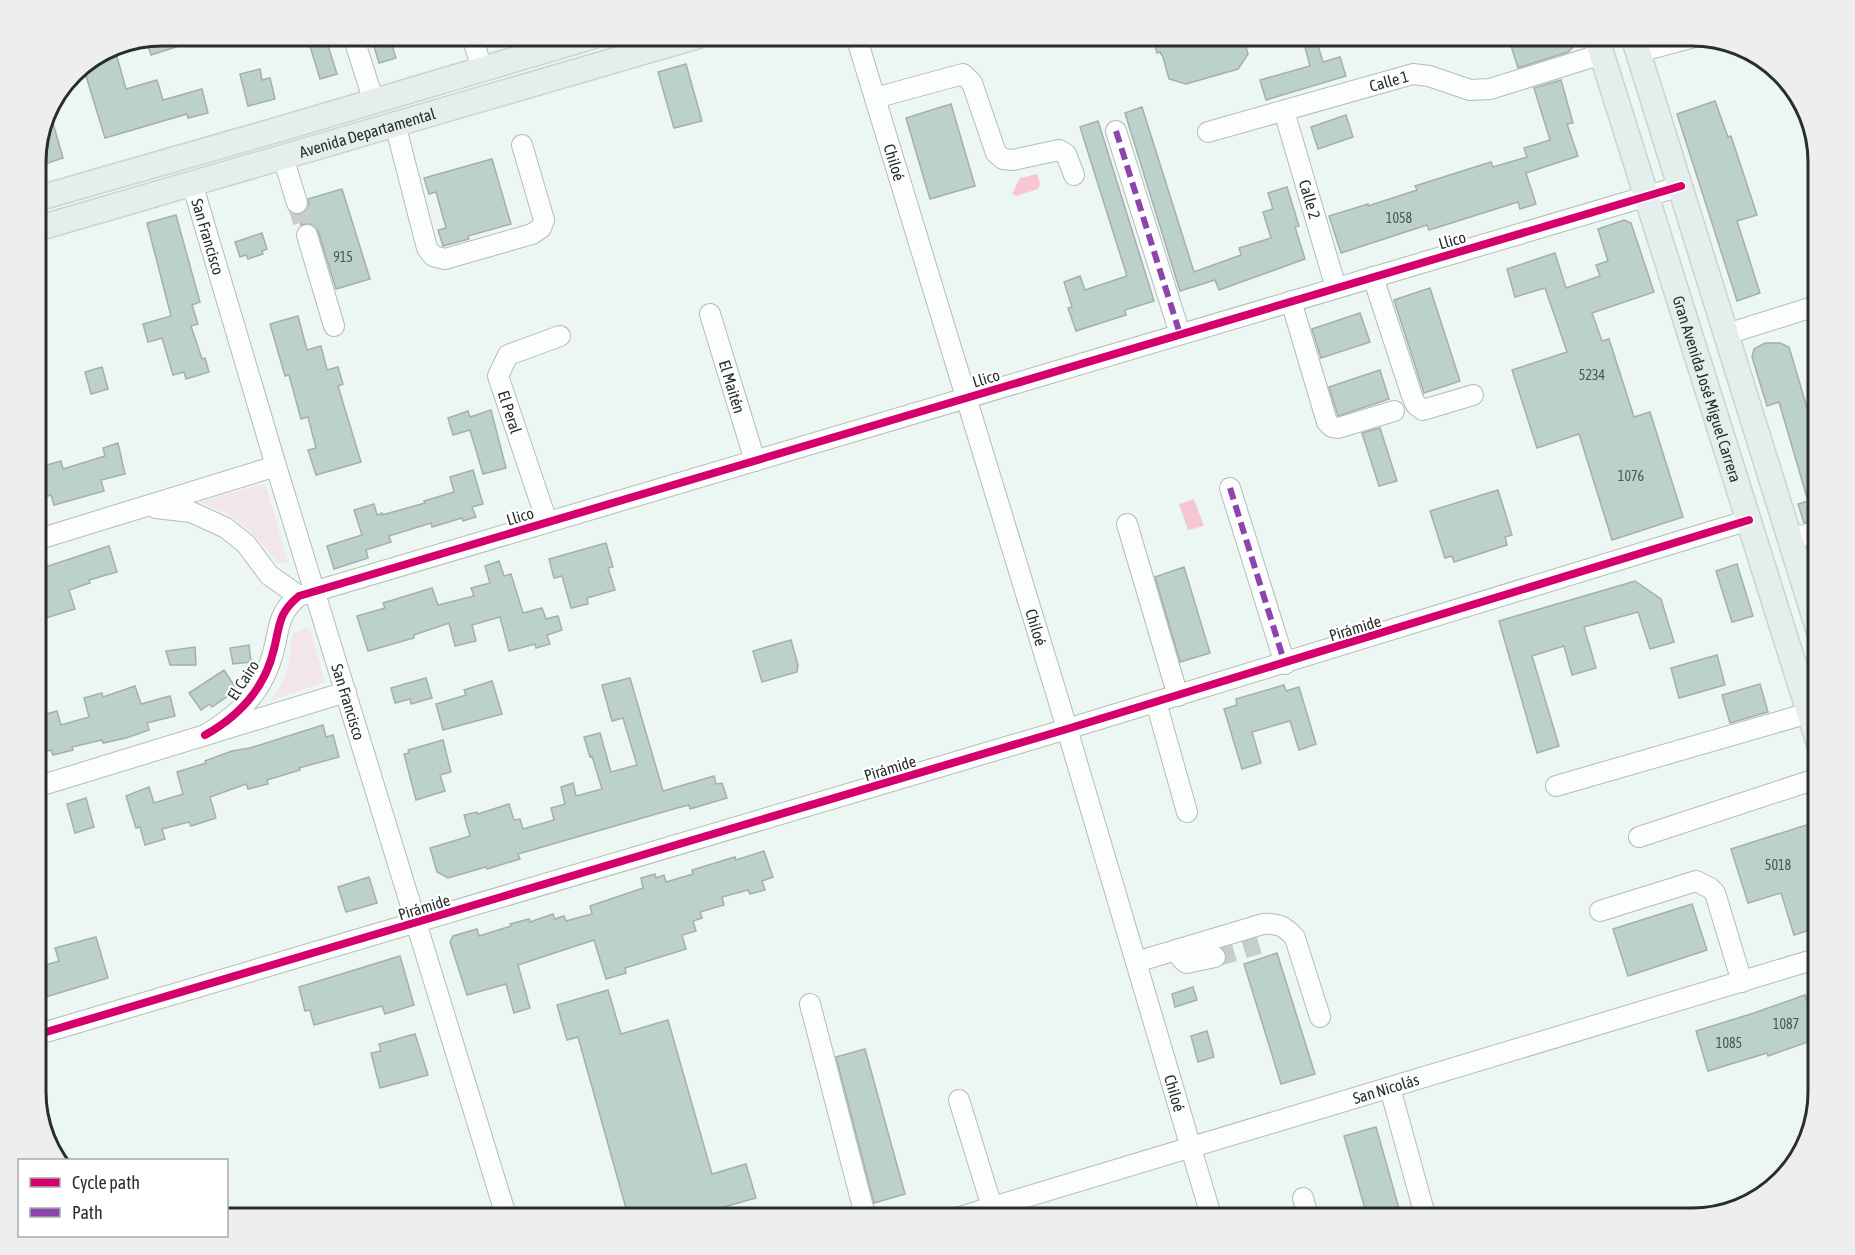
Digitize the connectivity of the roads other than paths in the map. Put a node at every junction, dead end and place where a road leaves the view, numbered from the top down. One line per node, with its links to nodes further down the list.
1 (356, 46): 11 (street)
2 (475, 46): 9 (street)
3 (560, 46): 9 (main road, Avenida Departamental)
4 (664, 46): 13 (main road, Avenida Departamental)
5 (859, 46): 10 (street, Chiloé)
6 (1597, 46): 12 (street, Calle 1)
7 (1599, 46): 22 (main road, Gran Avenida José Miguel Carrera)
8 (1637, 46): 20 (main road)
9 (482, 69): 11 (main road, Avenida Departamental)
10 (875, 98): 18 (street); 36 (street, Chiloé)
11 (374, 102): 21 (main road, Avenida Departamental)
12 (1284, 111): 15 (street, Calle 1); 27 (street, Calle 2)
13 (395, 124): 16 (street); 17 (main road, Avenida Departamental)
14 (1116, 131): 32 (street)
15 (1208, 132)
16 (522, 145)
17 (283, 157): 19 (main road, Avenida Departamental); 23 (street)
18 (1074, 175)
19 (192, 183): 24 (main road, Avenida Departamental); 39 (street, San Francisco)
20 (1681, 186): 22 (street, Llico); 33 (main road)
21 (47, 196)
22 (1648, 196): 26 (street, Llico); 43 (main road, Gran Avenida José Miguel Carrera)
23 (297, 203)
24 (47, 226)
25 (307, 235): 31 (street)
26 (1373, 277): 27 (street, Llico); 35 (street)
27 (1336, 288): 28 (street, Llico)
28 (1291, 301): 32 (street, Llico); 37 (street)
29 (1808, 308): 33 (street)
30 (710, 314): 38 (street, El Maitén)
31 (334, 326)
32 (1180, 334): 36 (street, Llico)
33 (1727, 334): 41 (main road)
34 (560, 336): 44 (street, El Peral)
35 (1473, 395)
36 (967, 398): 38 (street, Llico); 57 (street, Chiloé)
37 (1394, 411)
38 (754, 461): 44 (street, Llico)
39 (276, 466): 42 (street); 49 (street, San Francisco)
40 (1230, 489): 51 (street)
41 (1779, 501): 43 (main road); 48 (main road)
42 (140, 510): 47 (street); 49 (street)
43 (1749, 520): 51 (street, Pirámide); 55 (main road, Gran Avenida José Miguel Carrera)
44 (547, 522): 49 (street, Llico)
45 (1127, 524): 53 (street)
46 (1808, 534): 48 (street)
47 (47, 537)
48 (1790, 539): 50 (main road)
49 (306, 594): 52 (street, San Francisco); 58 (street, El Cairo)
50 (1808, 597)
51 (1284, 664): 53 (street, Pirámide)
52 (346, 692): 58 (street, El Cairo); 65 (street, San Francisco)
53 (1178, 696): 54 (street, Pirámide)
54 (1156, 702): 57 (street, Pirámide); 62 (street)
55 (1808, 709)
56 (1808, 712): 61 (street)
57 (1067, 729): 65 (street, Pirámide); 69 (street, Chiloé)
58 (205, 735): 60 (street, El Cairo)
59 (1808, 782): 63 (street)
60 (47, 784)
61 (1557, 786)
62 (1187, 812)
63 (1640, 837)
64 (1600, 910): 70 (street)
65 (415, 923): 73 (street, Pirámide); 79 (street, San Francisco)
66 (1179, 949): 67 (street); 69 (street); 72 (street)
67 (1215, 957)
68 (1808, 961): 70 (street, San Nicolás)
69 (1136, 962): 76 (street, Chiloé)
70 (1742, 981): 74 (street, San Nicolás)
71 (810, 1004): 80 (street)
72 (1320, 1017)
73 (47, 1032)
74 (1390, 1088): 76 (street, San Nicolás); 84 (street)
75 (958, 1100): 78 (street)
76 (1191, 1148): 78 (street, San Nicolás); 82 (street, Chiloé)
77 (1303, 1198): 83 (street)
78 (992, 1207): 81 (street, San Nicolás)
79 (504, 1208)
80 (863, 1208)
81 (989, 1208)
82 (1209, 1208)
83 (1306, 1208)
84 (1423, 1208)

